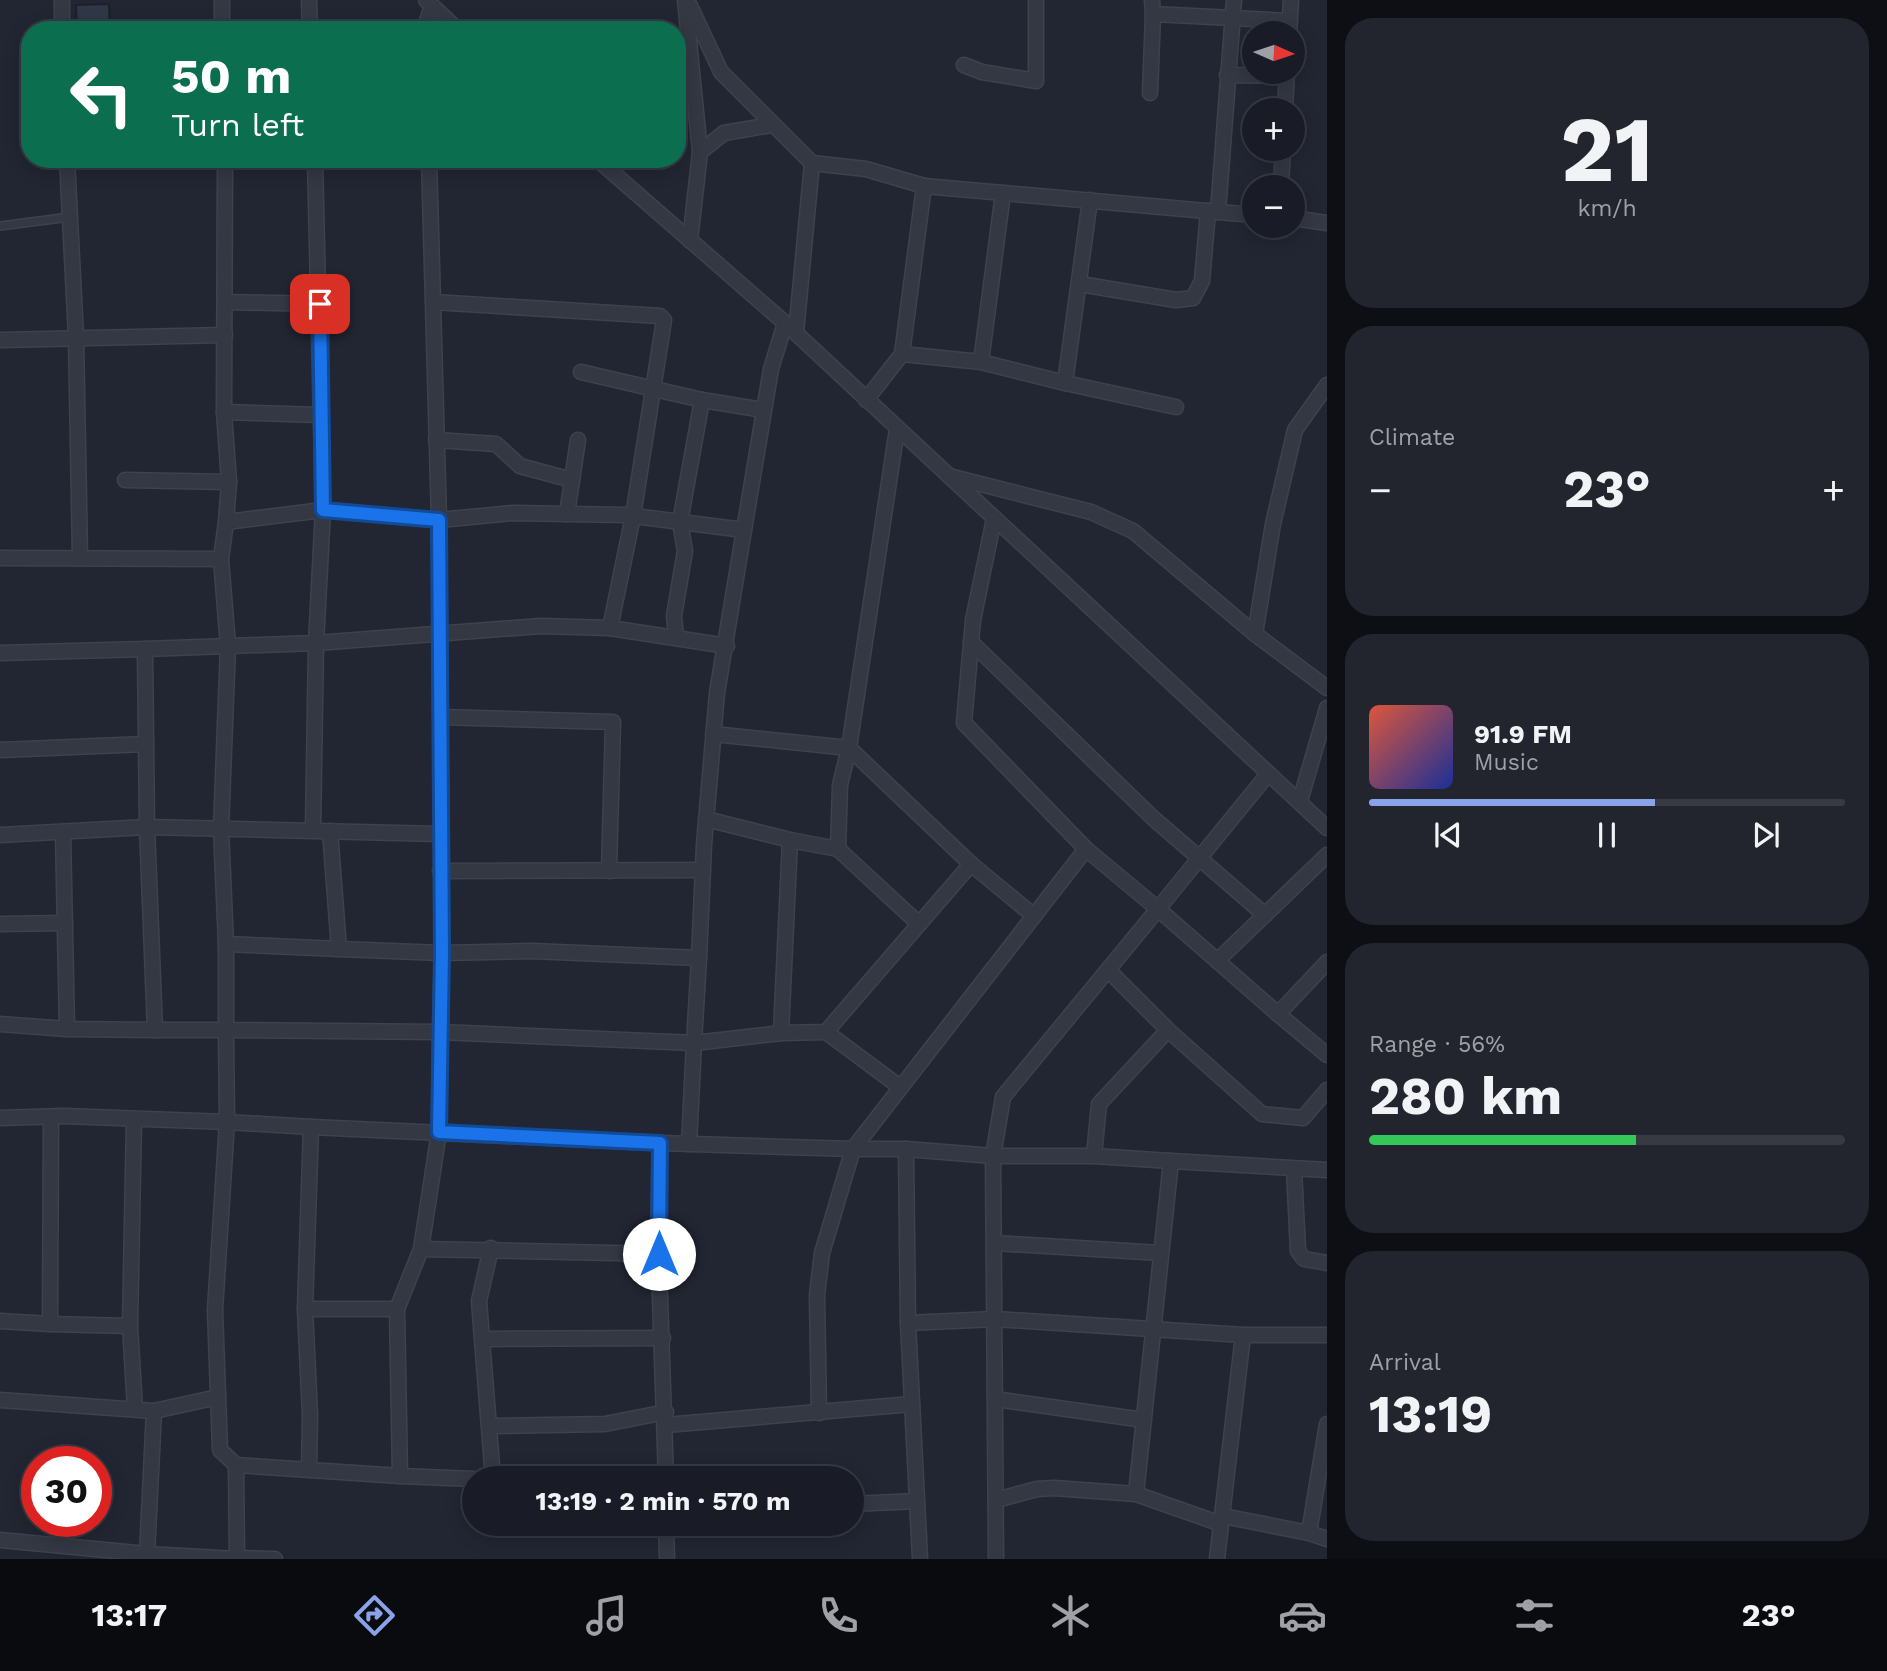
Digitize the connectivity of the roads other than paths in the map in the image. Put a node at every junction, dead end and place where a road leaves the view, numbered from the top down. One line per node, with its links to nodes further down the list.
1 (62, 0): 11 (street)
2 (222, 0): 12 (street)
3 (309, 0): 13 (street)
4 (686, 0): 22 (street); 23 (street)
5 (1036, 0): 18 (street)
6 (1234, 0): 10 (street)
7 (1291, 0): 17 (street)
8 (429, 3): 14 (street); 15 (street)
9 (1153, 7): 10 (street); 21 (street)
10 (1233, 18): 16 (street); 19 (street)
11 (62, 21)
12 (222, 21)
13 (310, 21)
14 (426, 21)
15 (448, 21)
16 (1252, 21)
17 (1289, 21)
18 (964, 65)
19 (1227, 75): 20 (street); 33 (street)
20 (1242, 75)
21 (1150, 93)
22 (771, 125): 23 (street); 24 (street)
23 (700, 152): 39 (street)
24 (812, 163): 30 (street); 45 (street)
25 (68, 168): 35 (street)
26 (225, 168): 41 (street)
27 (315, 168): 43 (street)
28 (429, 168): 42 (street)
29 (607, 168): 39 (street)
30 (924, 186): 31 (street); 49 (street)
31 (1003, 193): 32 (street); 50 (street)
32 (1090, 200): 33 (street); 40 (street)
33 (1213, 212): 34 (street); 40 (street)
34 (1242, 214)
35 (71, 217): 38 (lane); 47 (street)
36 (1305, 220): 37 (street)
37 (1327, 223)
38 (0, 226)
39 (690, 241): 44 (street)
40 (1080, 284): 52 (street)
41 (226, 302): 43 (street); 46 (street)
42 (433, 302): 54 (street); 62 (street)
43 (320, 304): 60 (street)
44 (785, 323): 45 (street); 58 (street)
45 (796, 333): 56 (street)
46 (225, 335): 47 (street); 59 (street)
47 (76, 337): 48 (street); 77 (street)
48 (0, 341)
49 (902, 354): 50 (street); 56 (street)
50 (981, 362): 52 (street)
51 (581, 372): 54 (street)
52 (1065, 383): 57 (street)
53 (1327, 385): 81 (street)
54 (653, 390): 55 (street); 70 (street)
55 (702, 400): 58 (street); 74 (street)
56 (866, 400): 61 (street)
57 (1177, 407)
58 (764, 410): 75 (street)
59 (225, 412): 60 (street); 67 (street)
60 (321, 415): 68 (street)
61 (897, 429): 64 (street); 95 (street)
62 (436, 440): 66 (street); 72 (street)
63 (578, 440): 66 (street)
64 (947, 476): 71 (street); 81 (street)
65 (125, 480): 67 (street)
66 (572, 480): 69 (street)
67 (229, 482): 73 (street)
68 (323, 510): 72 (street); 73 (street); 84 (street)
69 (567, 514): 70 (street); 72 (street)
70 (633, 516): 74 (street); 79 (street)
71 (994, 519): 83 (street); 97 (street)
72 (439, 520): 80 (street)
73 (226, 522): 78 (street)
74 (680, 522): 75 (street); 82 (street)
75 (744, 530): 86 (street)
76 (0, 558): 77 (street)
77 (80, 558): 78 (street)
78 (221, 559): 85 (street)
79 (610, 628): 80 (street); 82 (street)
80 (439, 634): 84 (street); 91 (street)
81 (1255, 634): 89 (street)
82 (676, 637): 86 (street)
83 (971, 642): 110 (street); 112 (street)
84 (316, 643): 85 (street); 103 (street)
85 (228, 646): 87 (street); 102 (street)
86 (727, 646): 93 (street)
87 (145, 649): 88 (street); 94 (street)
88 (0, 653)
89 (1327, 688)
90 (1327, 708): 92 (street)
91 (440, 717): 106 (street); 116 (street)
92 (1325, 725): 98 (street)
93 (713, 734): 95 (street); 99 (street)
94 (146, 744): 96 (street); 100 (street)
95 (849, 748): 109 (street); 113 (street)
96 (0, 750)
97 (1268, 774): 98 (street); 112 (street)
98 (1300, 801): 101 (street)
99 (706, 820): 108 (street); 114 (street)
100 (147, 827): 102 (street); 105 (street); 133 (street)
101 (1327, 828)
102 (221, 829): 103 (street); 123 (street)
103 (313, 830): 104 (street)
104 (330, 831): 106 (street); 124 (street)
105 (63, 833): 107 (street); 120 (street)
106 (440, 834): 115 (street)
107 (0, 835)
108 (790, 840): 109 (street); 137 (street)
109 (838, 849): 121 (street)
110 (1086, 849): 117 (street); 119 (street)
111 (1327, 855): 118 (street)
112 (1199, 858): 117 (street); 118 (street)
113 (971, 864): 119 (street); 121 (street)
114 (703, 870): 116 (street); 126 (street)
115 (440, 871): 116 (street); 125 (street)
116 (609, 871)
117 (1158, 909): 127 (street); 129 (street)
118 (1265, 915): 127 (street)
119 (1034, 916): 141 (street)
120 (65, 923): 122 (street); 132 (street)
121 (919, 923): 138 (street)
122 (0, 924)
123 (226, 944): 124 (street); 134 (street)
124 (339, 949): 125 (street)
125 (442, 953): 126 (street); 136 (street)
126 (699, 958): 139 (street)
127 (1217, 961): 130 (street)
128 (1327, 962): 130 (street)
129 (1108, 970): 135 (street); 153 (street)
130 (1278, 1014): 140 (street)
131 (0, 1024): 132 (street)
132 (67, 1029): 133 (street)
133 (155, 1030): 134 (street)
134 (226, 1030): 136 (street); 146 (street)
135 (1168, 1030): 142 (street); 154 (street)
136 (440, 1032): 139 (street); 148 (street)
137 (781, 1032): 138 (street); 139 (street)
138 (826, 1032): 141 (street)
139 (694, 1042): 150 (street)
140 (1327, 1055)
141 (900, 1087): 151 (street)
142 (1327, 1090)
143 (51, 1117): 144 (street); 145 (street); 169 (street)
144 (0, 1118)
145 (134, 1119): 146 (street); 170 (street)
146 (227, 1122): 147 (street); 176 (street)
147 (311, 1127): 148 (street); 164 (street)
148 (439, 1132): 149 (street); 160 (street)
149 (660, 1143): 150 (street); 162 (street)
150 (689, 1144): 151 (street)
151 (853, 1149): 152 (street); 182 (street)
152 (906, 1149): 153 (street); 168 (street)
153 (993, 1156): 154 (street); 158 (street)
154 (1094, 1156): 155 (street)
155 (1171, 1161): 156 (street); 161 (street)
156 (1294, 1169): 157 (street); 163 (street)
157 (1327, 1170)
158 (994, 1243): 161 (street); 166 (street)
159 (491, 1248): 160 (street); 162 (street); 175 (street)
160 (421, 1249): 165 (street)
161 (1161, 1253): 171 (street)
162 (659, 1254): 174 (street)
163 (1327, 1263)
164 (305, 1309): 165 (street); 190 (street)
165 (397, 1309): 191 (street)
166 (995, 1319): 168 (street); 171 (street); 177 (street)
167 (0, 1321): 169 (street)
168 (908, 1323): 179 (street)
169 (50, 1324): 170 (street)
170 (130, 1326): 180 (street)
171 (1153, 1329): 172 (street); 184 (street)
172 (1243, 1335): 173 (street); 197 (street)
173 (1327, 1335)
174 (663, 1338): 175 (street); 183 (street)
175 (483, 1339): 186 (street)
176 (218, 1397): 181 (street); 187 (street)
177 (995, 1399): 184 (street); 194 (street)
178 (0, 1400): 180 (street)
179 (912, 1404): 182 (street); 195 (street)
180 (135, 1409): 181 (street)
181 (154, 1411): 202 (street)
182 (820, 1413): 183 (street)
183 (666, 1419): 186 (street); 189 (street)
184 (1144, 1420): 193 (street)
185 (1327, 1424): 198 (street)
186 (489, 1426): 188 (street)
187 (236, 1465): 190 (street); 203 (street)
188 (492, 1466)
189 (666, 1466)
190 (309, 1470): 191 (street)
191 (400, 1476): 192 (street)
192 (462, 1479)
193 (1136, 1494): 194 (street); 197 (street)
194 (996, 1500): 207 (street)
195 (917, 1501): 196 (street); 206 (street)
196 (864, 1503)
197 (1222, 1520): 198 (street); 208 (street)
198 (1309, 1533): 200 (street)
199 (666, 1536): 205 (street)
200 (1327, 1539)
201 (0, 1540): 202 (street)
202 (148, 1553): 203 (street)
203 (237, 1558): 204 (street)
204 (275, 1559)
205 (667, 1559)
206 (920, 1559)
207 (996, 1559)
208 (1217, 1559)

